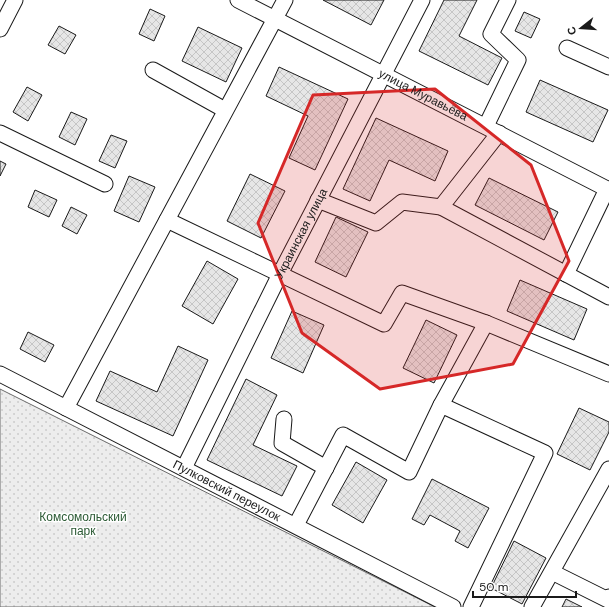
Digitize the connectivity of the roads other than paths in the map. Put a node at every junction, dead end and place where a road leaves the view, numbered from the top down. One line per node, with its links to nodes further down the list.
1 (15, 0): 7 (street)
2 (238, 0): 6 (street, улица Муравьёва)
3 (285, 0): 6 (street)
4 (422, 0): 11 (street, Украинская улица)
5 (508, 0): 13 (street)
6 (274, 19): 11 (street, улица Муравьёва); 12 (street)
7 (0, 29)
8 (567, 48): 9 (street)
9 (609, 67)
10 (153, 70): 12 (street)
11 (384, 76): 13 (street, улица Муравьёва); 18 (street, Украинская улица)
12 (225, 110): 20 (street)
13 (486, 126): 15 (street, улица Муравьёва)
14 (0, 133): 16 (street)
15 (499, 133): 17 (street, улица Муравьёва); 19 (street)
16 (105, 184)
17 (608, 189): 22 (street)
18 (318, 200): 19 (street); 21 (street, Украинская улица)
19 (441, 207): 22 (street)
20 (167, 220): 21 (street); 28 (street)
21 (280, 274): 24 (street); 30 (street, Украинская улица)
22 (566, 274): 23 (street)
23 (609, 297)
24 (486, 323): 26 (street); 27 (street)
25 (0, 374): 28 (street, Пулковский переулок)
26 (609, 374)
27 (441, 405): 31 (street); 37 (street)
28 (66, 408): 30 (street, Пулковский переулок)
29 (284, 419): 31 (street)
30 (184, 468): 33 (street, Пулковский переулок)
31 (326, 468): 33 (street)
32 (609, 469): 34 (street)
33 (296, 525): 36 (street, Пулковский переулок)
34 (552, 572): 35 (street); 38 (street)
35 (609, 597)
36 (453, 607)
37 (471, 607)
38 (532, 607)

